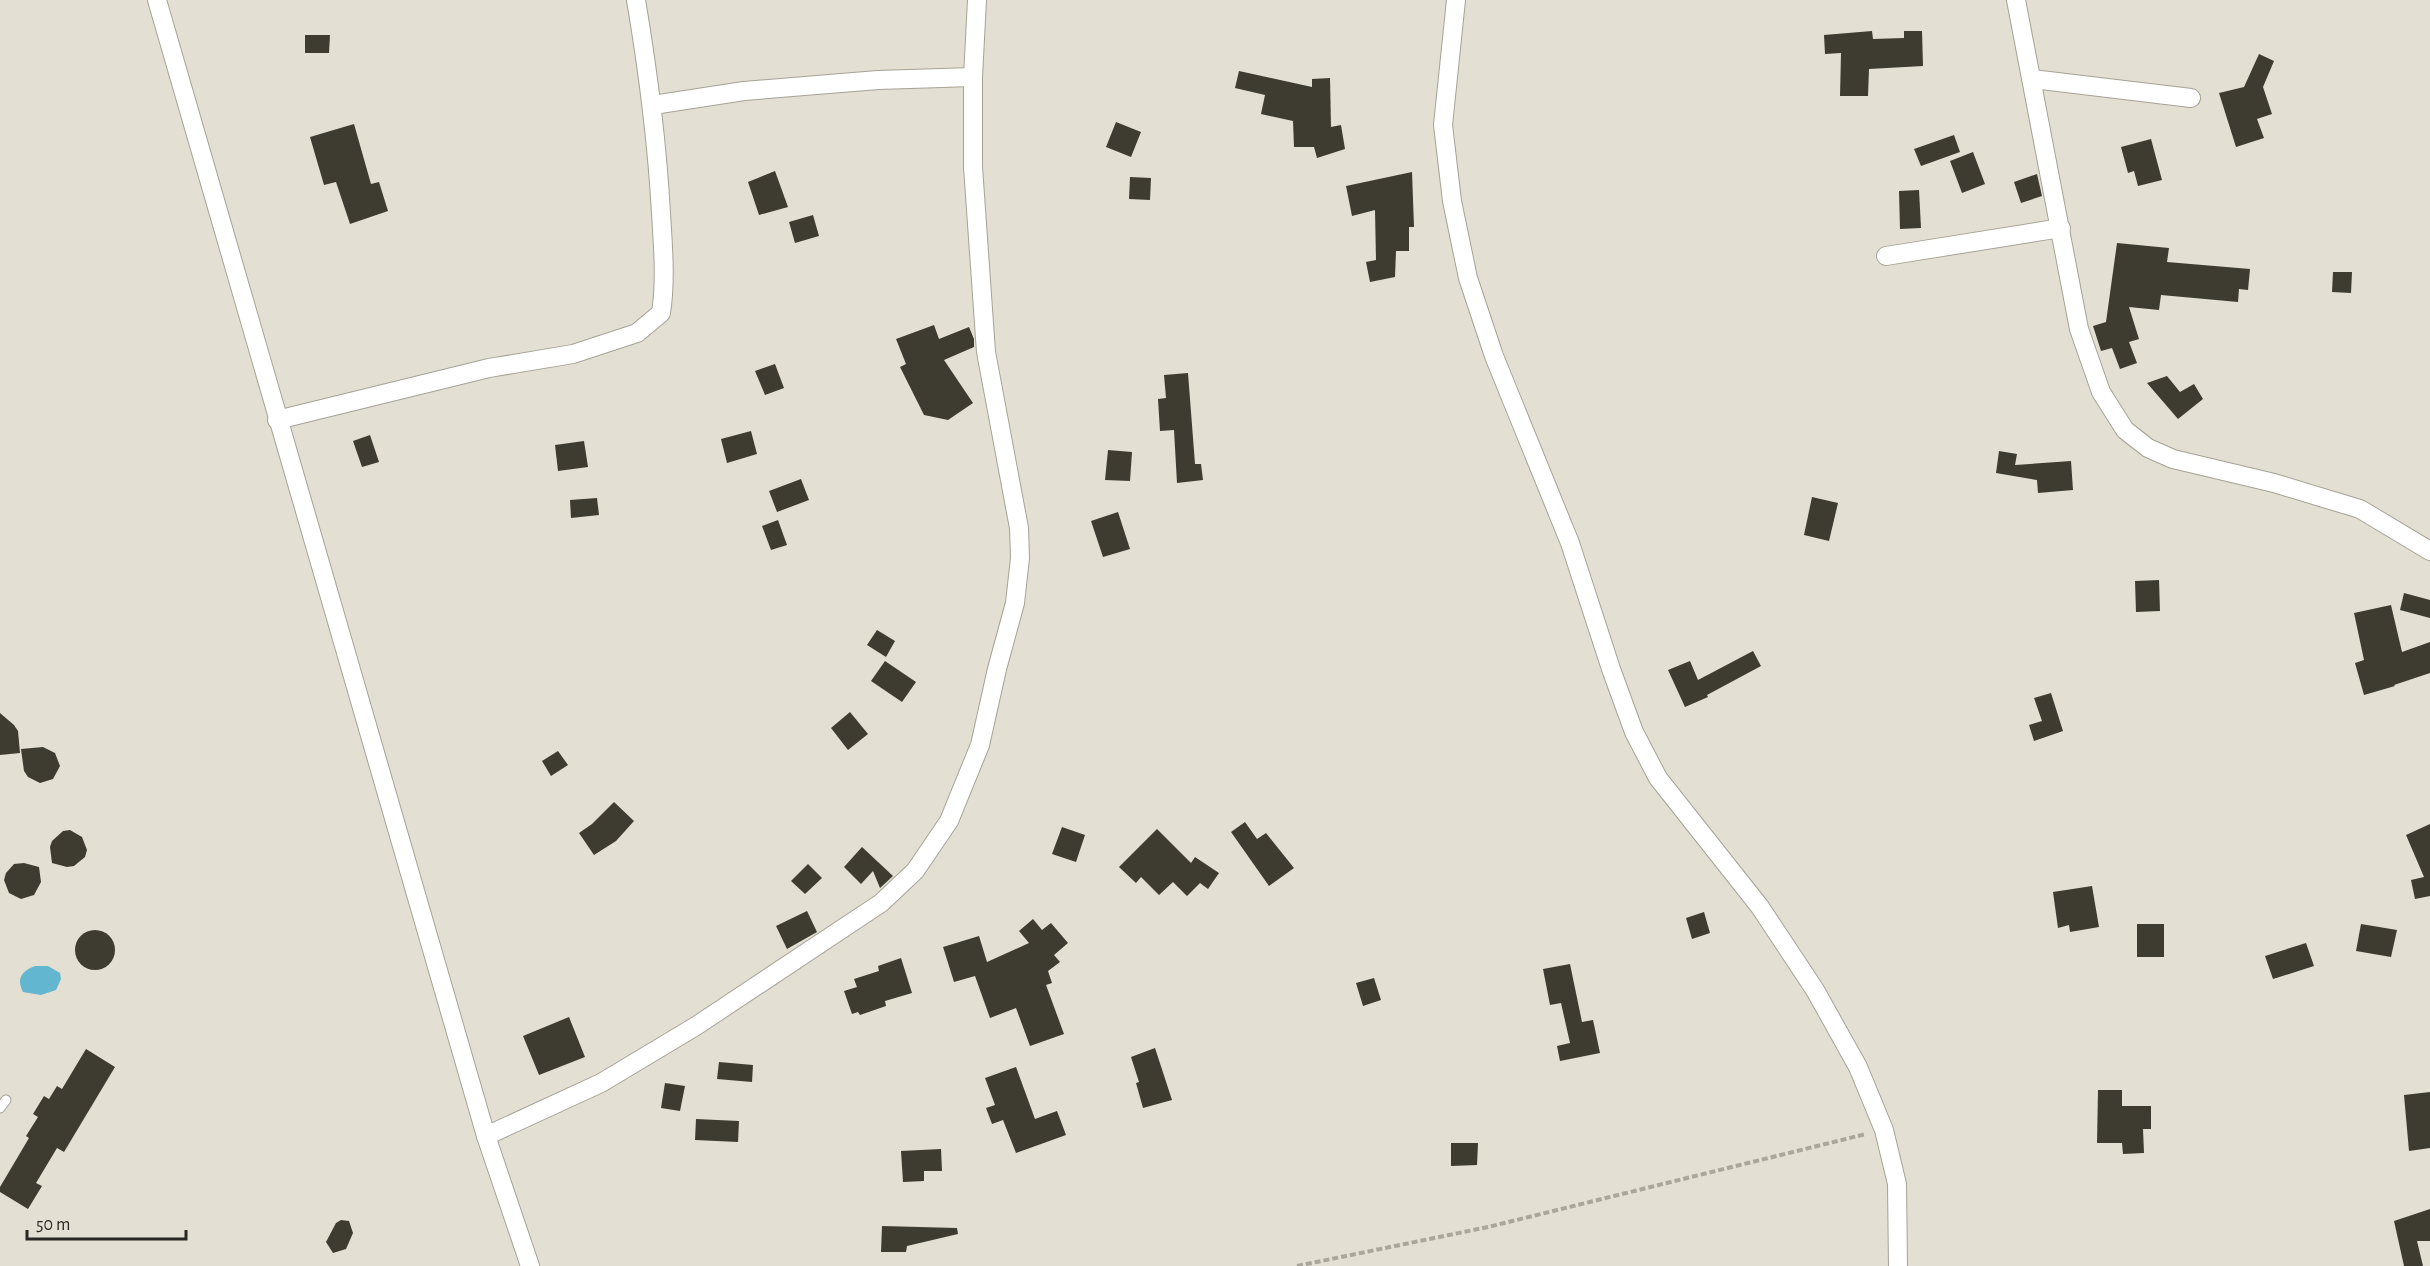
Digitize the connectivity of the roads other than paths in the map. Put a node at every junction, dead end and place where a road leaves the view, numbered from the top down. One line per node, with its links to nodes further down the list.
1 (157, 0): 12 (street)
2 (636, 0): 9 (street)
3 (976, 0): 6 (street)
4 (1456, 0): 16 (street)
5 (2016, 0): 7 (street)
6 (973, 77): 9 (street); 14 (street)
7 (2032, 79): 8 (street); 10 (street)
8 (2191, 98)
9 (653, 105): 12 (street)
10 (2061, 228): 11 (street); 13 (street)
11 (1886, 256)
12 (277, 420): 14 (street)
13 (2430, 551)
14 (486, 1136): 15 (street)
15 (530, 1266)
16 (1898, 1266)

